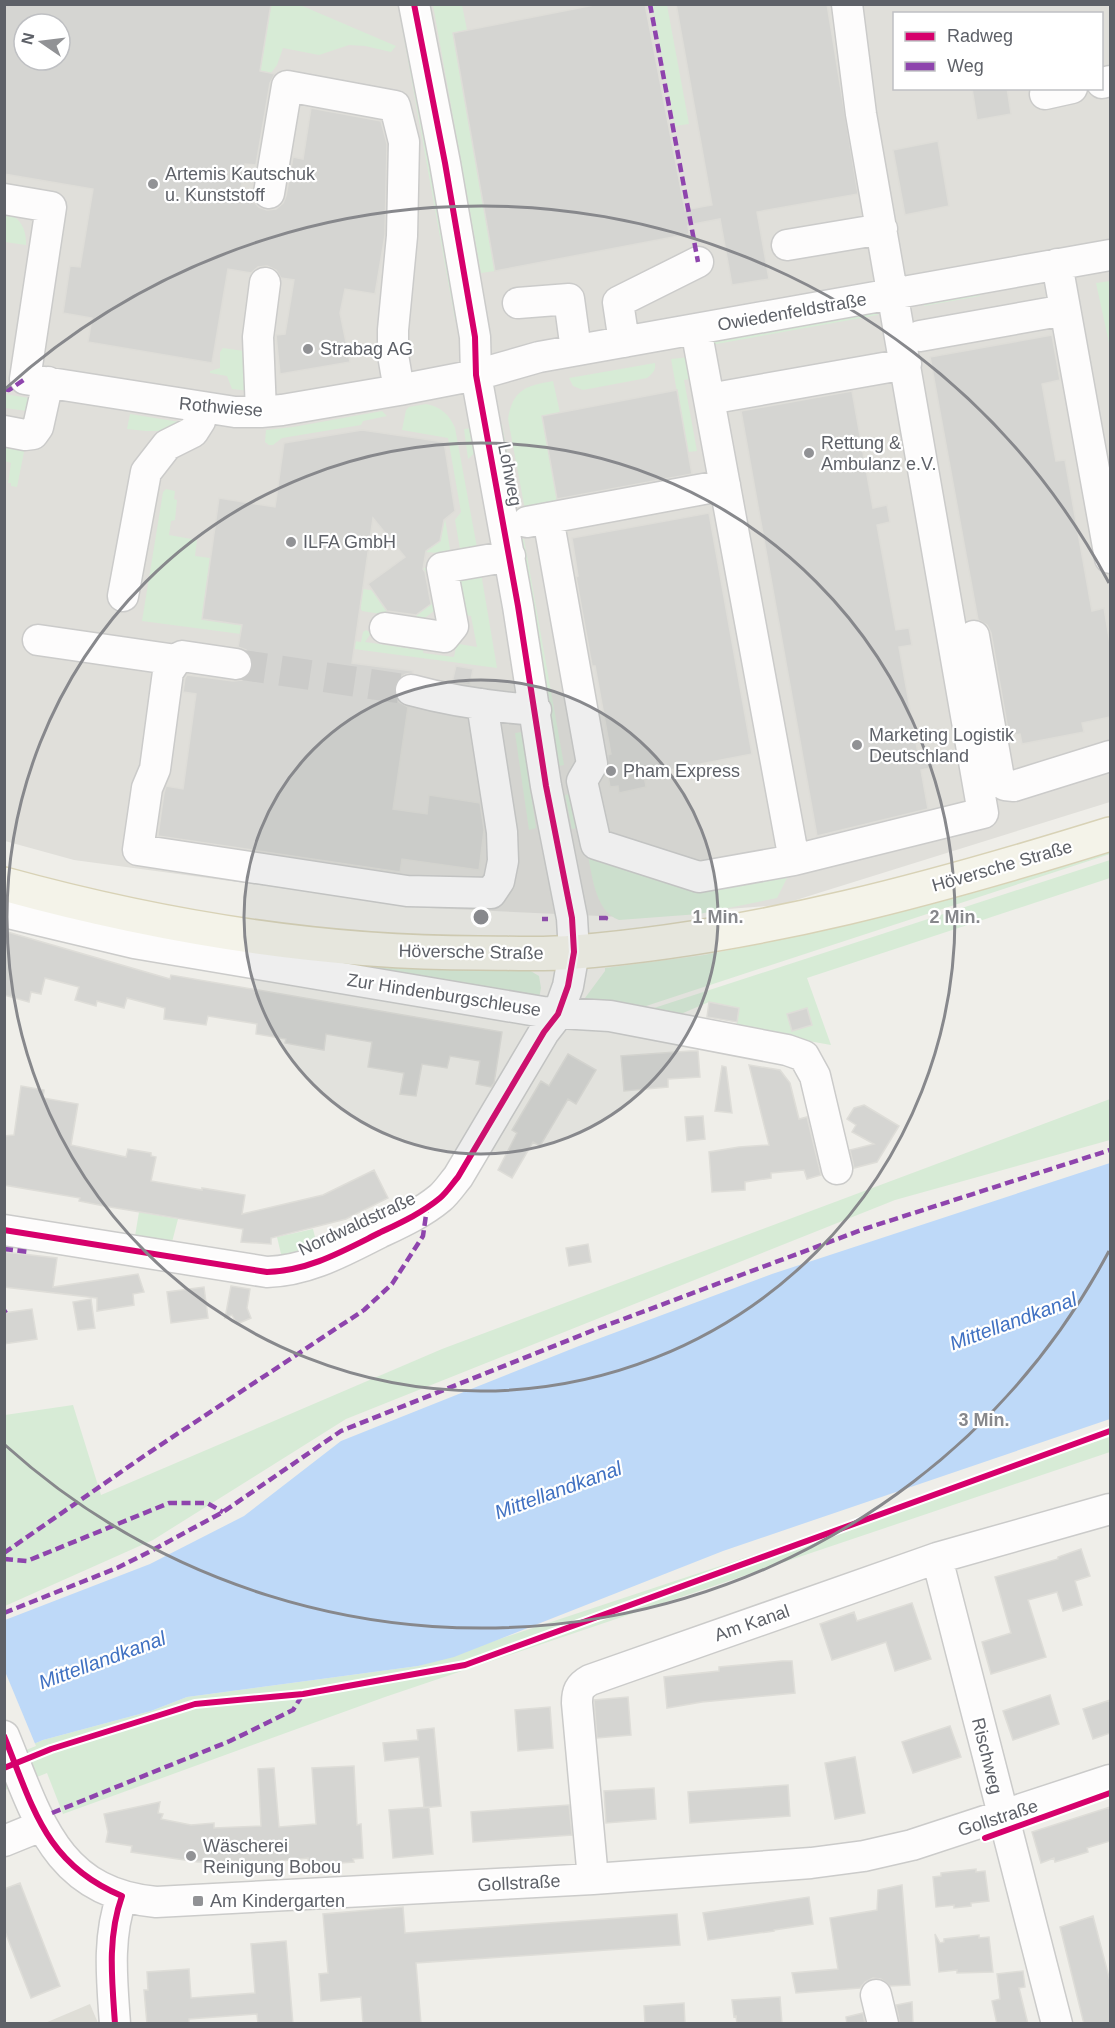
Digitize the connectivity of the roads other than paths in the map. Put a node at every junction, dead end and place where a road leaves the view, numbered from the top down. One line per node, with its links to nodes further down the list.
1 (414, 4): 19 (street, Lohweg)
2 (847, 4): 5 (street)
3 (269, 193): 21 (street)
4 (4, 199): 20 (street, Rothwiese)
5 (882, 229): 6 (street); 11 (street)
6 (787, 245)
7 (1110, 255): 9 (street, Owiedenfeldstraße)
8 (698, 262): 16 (street)
9 (1057, 264): 11 (street, Owiedenfeldstraße); 13 (street)
10 (265, 283): 24 (street)
11 (903, 292): 14 (street, Owiedenfeldstraße); 15 (street); 18 (street)
12 (518, 303): 17 (street)
13 (1065, 310): 15 (street); 25 (street)
14 (696, 329): 16 (street, Owiedenfeldstraße); 22 (street)
15 (920, 336): 41 (street)
16 (624, 342): 17 (street, Owiedenfeldstraße)
17 (576, 350): 19 (street, Owiedenfeldstraße)
18 (906, 364): 22 (street); 45 (street)
19 (476, 375): 21 (street, Rothwiese); 30 (street, Lohweg)
20 (48, 382): 23 (street, Rothwiese); 26 (street)
21 (399, 390): 24 (street, Rothwiese)
22 (709, 399): 27 (street)
23 (203, 407): 24 (street, Rothwiese); 33 (street)
24 (261, 412)
25 (1098, 427): 28 (street)
26 (4, 431)
27 (725, 485): 29 (street); 45 (street)
28 (1106, 507): 32 (street)
29 (548, 518): 30 (street); 42 (street)
30 (504, 527): 31 (street, Lohweg)
31 (510, 556): 34 (street); 40 (street, Lohweg)
32 (1110, 558)
33 (123, 596)
34 (385, 628)
35 (38, 640): 36 (street)
36 (176, 660): 37 (street); 39 (street)
37 (236, 664)
38 (411, 690): 39 (street)
39 (482, 704): 40 (street)
40 (536, 710): 43 (street, Lohweg)
41 (1110, 756)
42 (582, 781): 43 (street); 45 (street)
43 (546, 786): 48 (street, Lohweg)
44 (1110, 834): 48 (main road, Höversche Straße)
45 (794, 860)
46 (4, 884): 48 (main road, Höversche Straße)
47 (4, 912): 49 (street, Zur Hindenburgschleuse)
48 (574, 952): 49 (street, Nordwaldstraße)
49 (558, 1014): 50 (street, Zur Hindenburgschleuse); 51 (street, Nordwaldstraße)
50 (837, 1169)
51 (4, 1230)
52 (1110, 1509): 53 (street, Am Kanal)
53 (937, 1558): 56 (street, Rischweg); 59 (street, Am Kanal)
54 (4, 1736): 57 (street, Gollstraße)
55 (1110, 1780): 56 (street, Gollstraße)
56 (1003, 1816): 59 (street, Gollstraße); 62 (street, Rischweg)
57 (41, 1826): 58 (street); 60 (street, Gollstraße)
58 (4, 1841)
59 (593, 1879): 60 (street, Gollstraße)
60 (122, 1896): 61 (street)
61 (115, 2024)
62 (1056, 2024)

